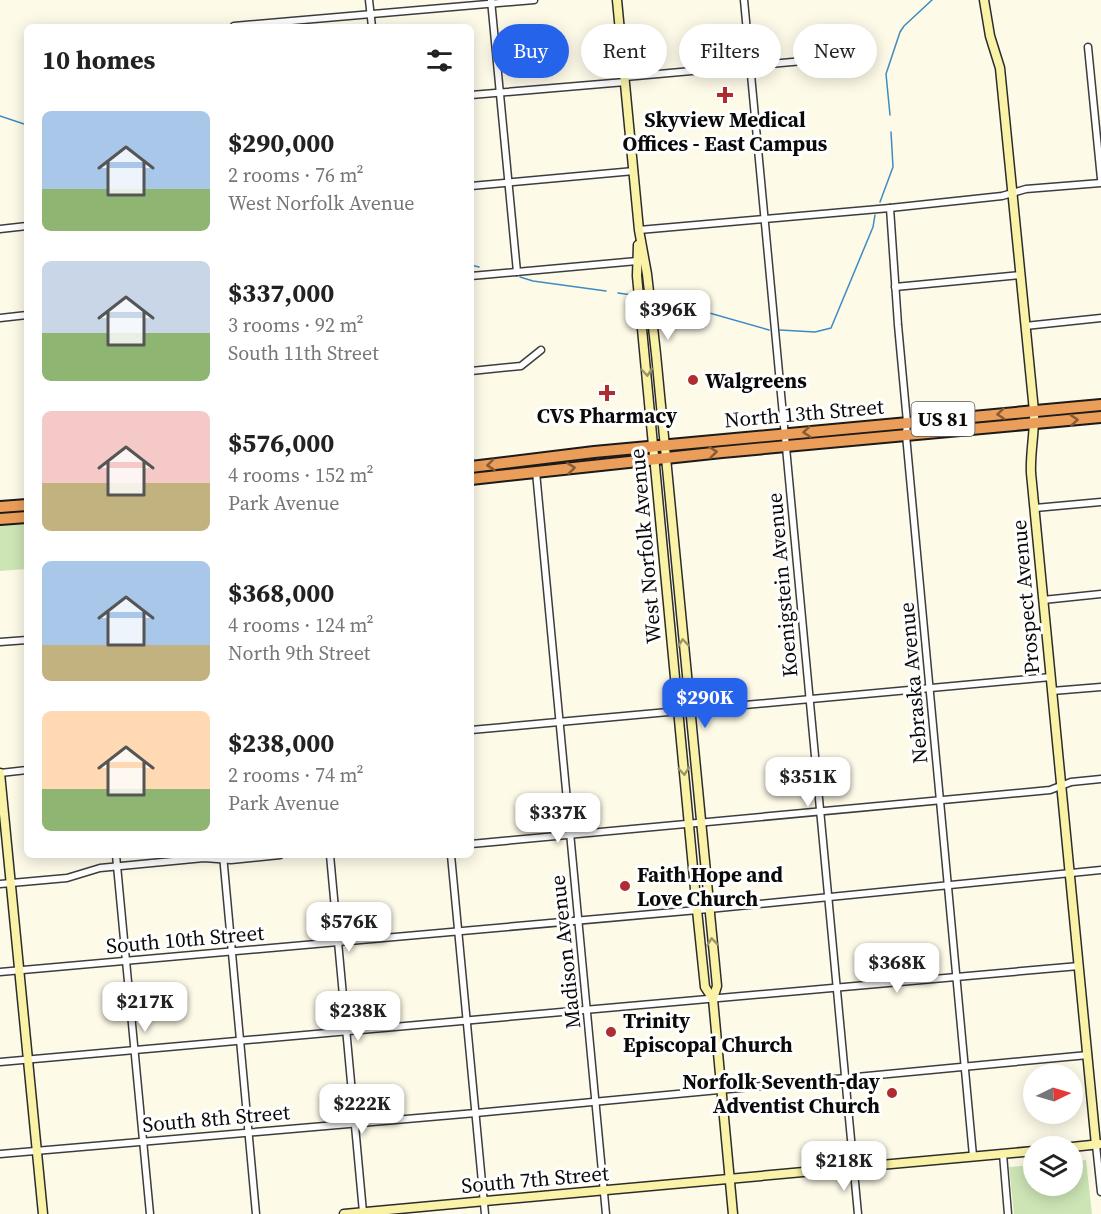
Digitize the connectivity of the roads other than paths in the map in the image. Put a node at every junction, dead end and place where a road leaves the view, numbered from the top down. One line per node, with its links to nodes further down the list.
1 (369, 0): 7 (street)
2 (534, 0): 6 (street)
3 (617, 0): 14 (street, West Norfolk Avenue)
4 (744, 0): 10 (street, Koenigstein Avenue)
5 (984, 0): 21 (street, Prospect Avenue)
6 (492, 2): 7 (street); 15 (street)
7 (370, 14): 8 (street); 9 (street)
8 (270, 24)
9 (372, 24)
10 (746, 24)
11 (1088, 46): 18 (street)
12 (679, 73): 14 (street)
13 (751, 78): 23 (street, Koenigstein Avenue)
14 (625, 79): 15 (street); 17 (street, West Norfolk Avenue)
15 (500, 92): 16 (street); 19 (street)
16 (474, 95)
17 (634, 171): 19 (street); 26 (street, West Norfolk Avenue)
18 (1101, 181): 21 (street)
19 (508, 183): 20 (street); 28 (street)
20 (474, 186)
21 (1013, 193): 22 (street); 29 (street, Prospect Avenue)
22 (890, 208): 23 (street); 31 (street, Nebraska Avenue)
23 (765, 218): 26 (street); 44 (street, Koenigstein Avenue)
24 (24, 226): 25 (street)
25 (0, 228)
26 (639, 230): 27 (street, West Norfolk Avenue); 45 (street, West Norfolk Avenue)
27 (637, 261): 28 (street); 45 (street, West Norfolk Avenue, one-way to 45)
28 (517, 272): 30 (street)
29 (1020, 275): 31 (street); 35 (street, Prospect Avenue)
30 (474, 276)
31 (895, 287): 41 (street, Nebraska Avenue)
32 (24, 315): 33 (street)
33 (0, 318)
34 (1101, 318): 35 (street)
35 (1025, 326): 39 (street, Prospect Avenue)
36 (541, 350): 37 (street)
37 (474, 371)
38 (1101, 405): 39 (highway, North 13th Street / US 81)
39 (1034, 411): 41 (highway, North 13th Street / US 81, one-way to 41); 42 (street, Prospect Avenue)
40 (1101, 417): 42 (highway, North 13th Street / US 81, one-way to 40)
41 (907, 422): 43 (street, Nebraska Avenue); 44 (highway, North 13th Street / US 81, one-way to 44)
42 (1034, 423): 43 (highway, North 13th Street / US 81); 52 (street, Prospect Avenue)
43 (906, 435): 44 (highway, North 13th Street / US 81); 61 (street, Nebraska Avenue)
44 (785, 440): 45 (highway, North 13th Street / US 81); 63 (street, Koenigstein Avenue)
45 (659, 452): 46 (highway, US 81, one-way to 46); 47 (highway, US 81, one-way to 45); 64 (street, West Norfolk Avenue, one-way to 45); 65 (street, West Norfolk Avenue)
46 (474, 467)
47 (536, 472): 48 (highway, US 81); 66 (street, Madison Avenue)
48 (474, 480)
49 (1101, 502): 52 (street)
50 (24, 505): 51 (highway)
51 (0, 507)
52 (1035, 508): 56 (street, Prospect Avenue)
53 (24, 517): 54 (highway)
54 (0, 519)
55 (1101, 594): 56 (street)
56 (1044, 600): 59 (street, Prospect Avenue)
57 (24, 640): 58 (street)
58 (0, 642)
59 (1051, 677): 61 (street); 62 (street, Prospect Avenue)
60 (1101, 687): 62 (street)
61 (929, 688): 63 (street); 72 (street, Nebraska Avenue)
62 (1052, 691): 71 (street, Prospect Avenue)
63 (810, 700): 64 (street); 73 (street, Koenigstein Avenue)
64 (690, 710): 65 (street); 75 (street, West Norfolk Avenue)
65 (679, 711): 66 (street); 76 (street, West Norfolk Avenue, one-way to 76)
66 (560, 722): 67 (street); 77 (street, Madison Avenue)
67 (474, 730)
68 (24, 770): 69 (street)
69 (0, 773): 74 (street)
70 (1101, 779): 71 (street)
71 (1061, 787): 72 (street); 86 (street, Prospect Avenue)
72 (940, 800): 73 (street); 89 (street, Nebraska Avenue)
73 (821, 812): 75 (street); 90 (street, Koenigstein Avenue)
74 (2, 819): 87 (street)
75 (701, 823): 76 (street); 91 (street, West Norfolk Avenue)
76 (689, 825): 77 (street); 92 (street, West Norfolk Avenue)
77 (570, 836): 78 (street); 93 (street, Madison Avenue)
78 (474, 844)
79 (116, 858): 84 (street)
80 (204, 858): 84 (street)
81 (223, 858): 96 (street)
82 (330, 858): 95 (street)
83 (451, 858): 94 (street)
84 (118, 867): 87 (street); 97 (street)
85 (1101, 870): 86 (street, South 10th Street)
86 (1070, 874): 89 (street, South 10th Street); 98 (street, Prospect Avenue)
87 (11, 883): 88 (street); 99 (street)
88 (0, 884)
89 (948, 886): 90 (street, South 10th Street); 101 (street, Nebraska Avenue)
90 (828, 897): 91 (street, South 10th Street); 102 (street, Koenigstein Avenue)
91 (709, 909): 92 (street, South 10th Street); 103 (street, West Norfolk Avenue, one-way to 91)
92 (697, 910): 93 (street, South 10th Street); 103 (street, West Norfolk Avenue)
93 (579, 921): 94 (street, South 10th Street); 104 (street, Madison Avenue)
94 (459, 931): 95 (street, South 10th Street); 105 (street)
95 (338, 941): 96 (street, South 10th Street); 106 (street)
96 (233, 951): 97 (street, South 10th Street); 107 (street)
97 (126, 961): 99 (street, South 10th Street); 108 (street)
98 (1079, 966): 101 (street); 109 (street, Prospect Avenue)
99 (20, 971): 100 (street, South 10th Street); 110 (street)
100 (0, 972)
101 (956, 976): 102 (street); 112 (street, Nebraska Avenue)
102 (837, 987): 103 (street); 113 (street, Koenigstein Avenue)
103 (713, 999): 104 (street); 114 (street, West Norfolk Avenue)
104 (587, 1010): 105 (street); 115 (street, Madison Avenue)
105 (467, 1021): 106 (street); 116 (street)
106 (347, 1031): 107 (street); 117 (street)
107 (240, 1042): 108 (street); 118 (street)
108 (135, 1050): 110 (street); 119 (street)
109 (1088, 1055): 112 (street, South 8th Street); 120 (street, Prospect Avenue)
110 (28, 1059): 111 (street); 122 (street)
111 (0, 1062)
112 (965, 1067): 113 (street, South 8th Street); 126 (street, Nebraska Avenue)
113 (845, 1077): 114 (street, South 8th Street); 127 (street, Koenigstein Avenue)
114 (722, 1090): 115 (street, South 8th Street); 128 (street, West Norfolk Avenue)
115 (596, 1101): 116 (street, South 8th Street); 129 (street, Madison Avenue)
116 (476, 1113): 117 (street, South 8th Street); 131 (street)
117 (355, 1123): 118 (street, South 8th Street); 133 (street)
118 (249, 1131): 119 (street, South 8th Street); 135 (street)
119 (143, 1141): 122 (street, South 8th Street); 134 (street)
120 (1099, 1145): 121 (street); 130 (street, Prospect Avenue)
121 (1083, 1146)
122 (37, 1151): 124 (street, South 8th Street); 132 (street)
123 (1023, 1152): 125 (street, South 7th Street)
124 (0, 1154)
125 (1003, 1154): 126 (street, South 7th Street); 141 (street)
126 (973, 1156): 127 (street, South 7th Street)
127 (854, 1167): 128 (street, South 7th Street); 140 (street, Koenigstein Avenue)
128 (729, 1179): 129 (street, South 7th Street); 139 (street, West Norfolk Avenue)
129 (604, 1190): 131 (street, South 7th Street); 138 (street, Madison Avenue)
130 (1101, 1192)
131 (484, 1202): 133 (street, South 7th Street); 137 (street)
132 (46, 1211)
133 (363, 1212): 136 (street, South 7th Street)
134 (150, 1214)
135 (256, 1214)
136 (344, 1214)
137 (485, 1214)
138 (606, 1214)
139 (733, 1214)
140 (858, 1214)
141 (1008, 1214)

